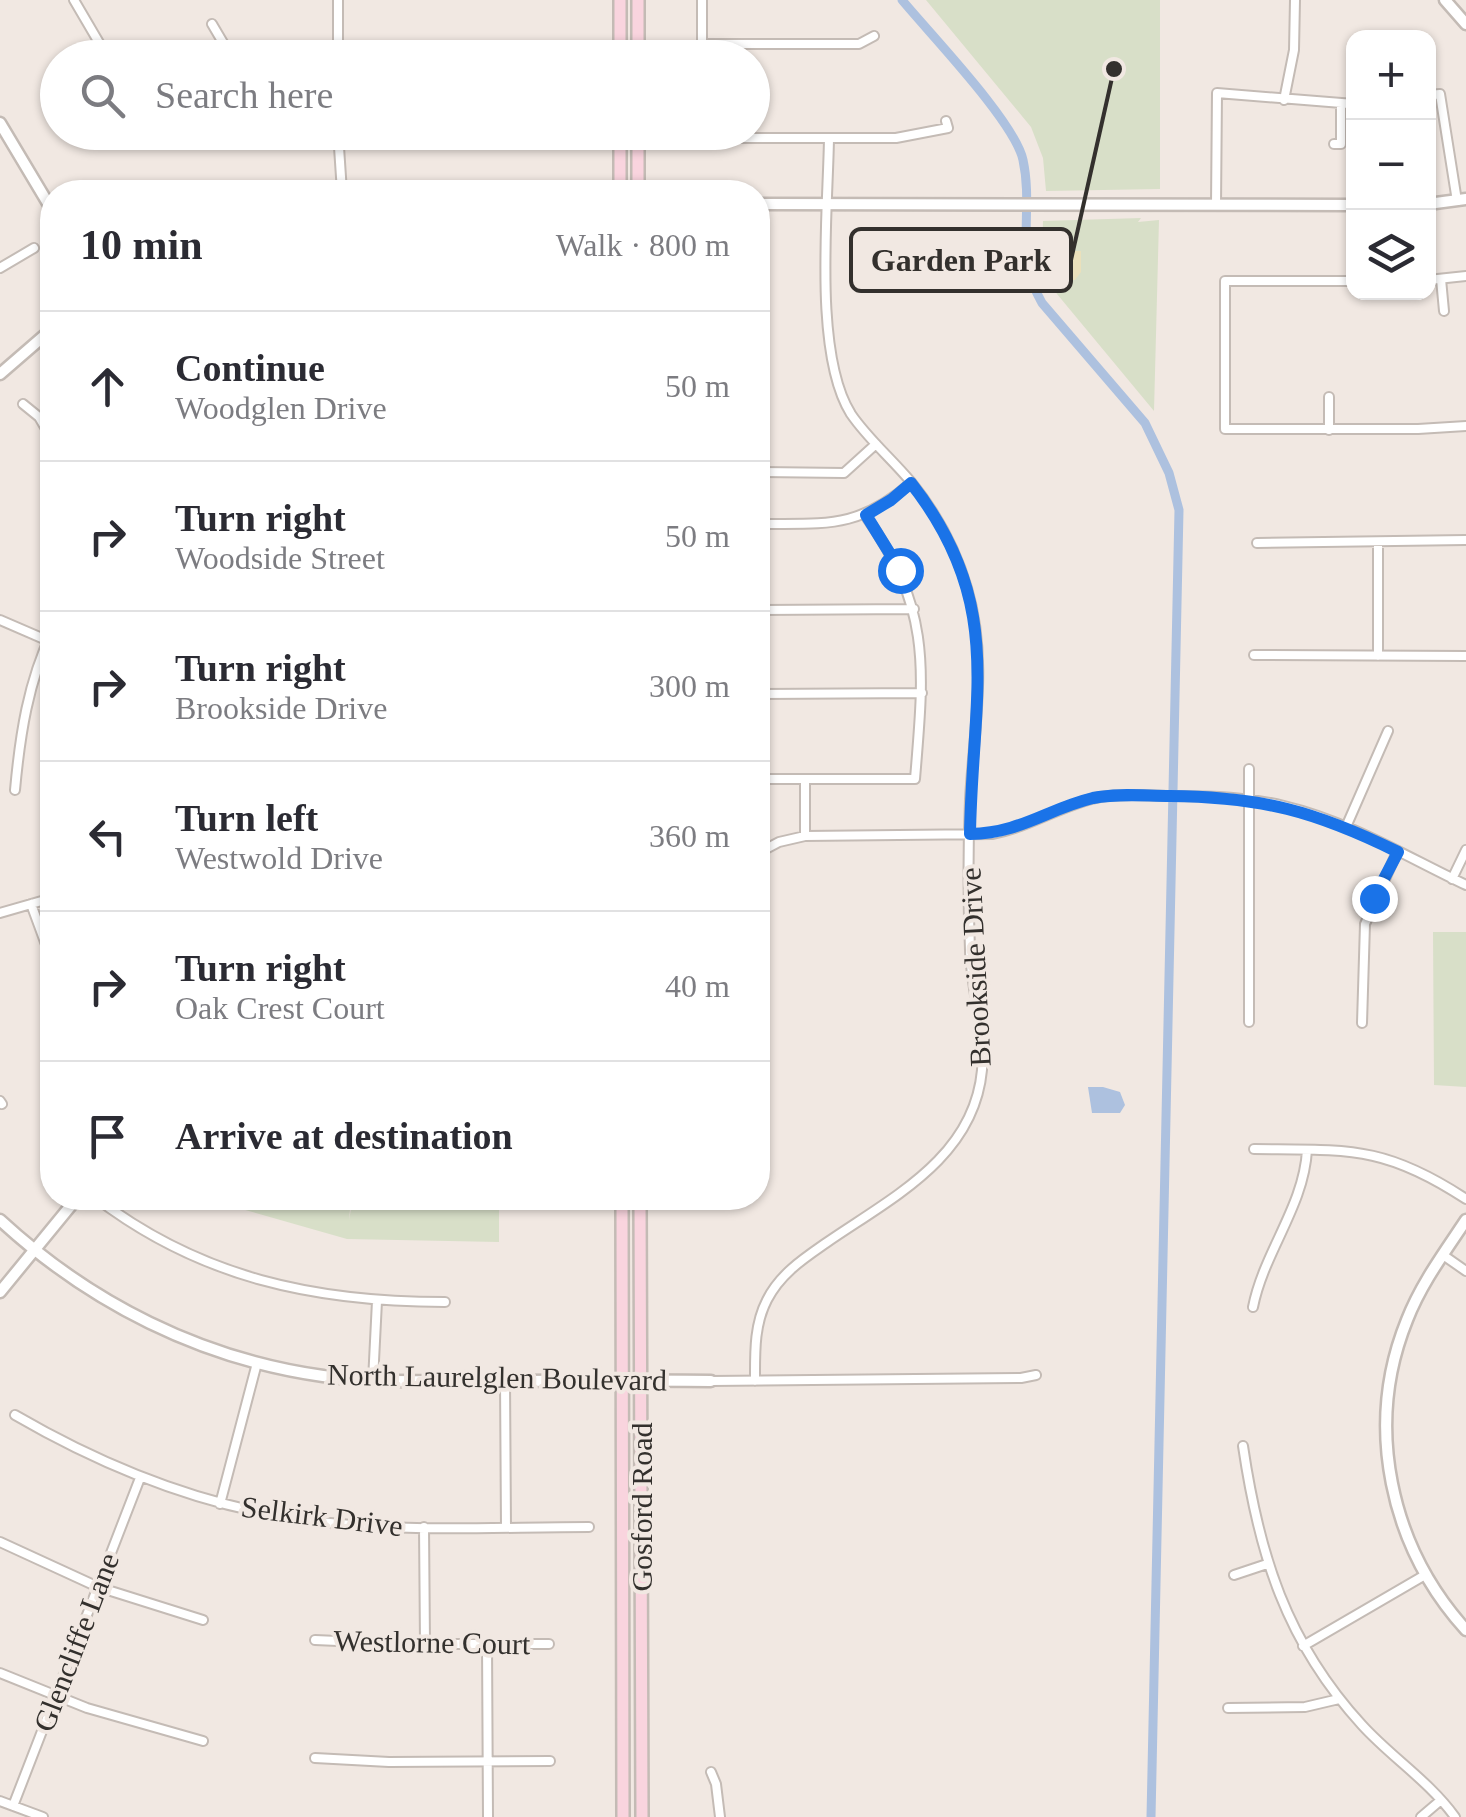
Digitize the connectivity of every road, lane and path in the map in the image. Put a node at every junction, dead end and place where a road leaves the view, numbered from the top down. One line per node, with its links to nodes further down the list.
1 (74, 0): 11 (street)
2 (338, 0): 13 (street)
3 (620, 0): 14 (main road)
4 (638, 0): 15 (main road)
5 (702, 0): 16 (street)
6 (1295, 0): 19 (street)
7 (1445, 0): 9 (street)
8 (212, 24): 12 (street)
9 (1466, 24)
10 (874, 36): 17 (street)
11 (97, 40)
12 (221, 40)
13 (338, 40)
14 (620, 40)
15 (638, 40)
16 (702, 40)
17 (770, 44)
18 (1436, 95): 34 (street)
19 (1284, 100): 20 (street); 38 (street)
20 (1341, 104): 21 (street); 26 (street)
21 (1346, 104)
22 (946, 121): 25 (street)
23 (1, 128): 33 (street)
24 (770, 138): 25 (street)
25 (829, 138): 37 (street, Brookside Drive)
26 (1334, 144)
27 (339, 150): 30 (street)
28 (620, 150): 31 (main road)
29 (638, 150): 32 (main road)
30 (341, 180)
31 (620, 180)
32 (638, 180)
33 (40, 191)
34 (1461, 200): 35 (street)
35 (1436, 203)
36 (770, 204): 37 (street)
37 (828, 204): 38 (street); 54 (street, Brookside Drive)
38 (1216, 205): 39 (street)
39 (1346, 205)
40 (34, 248): 41 (street)
41 (0, 268)
42 (1466, 276): 44 (street)
43 (1436, 279): 44 (street)
44 (1440, 279): 46 (street)
45 (1346, 281): 53 (street)
46 (1444, 311)
47 (40, 339): 48 (street)
48 (0, 374)
49 (1329, 397): 53 (street)
50 (23, 404): 51 (street)
51 (40, 417)
52 (1466, 426): 53 (street)
53 (1329, 430)
54 (876, 444): 55 (street); 56 (street, Brookside Drive)
55 (770, 472)
56 (911, 483): 57 (street); 79 (street, Brookside Drive)
57 (866, 515): 58 (street); 62 (street)
58 (770, 524)
59 (1466, 540): 61 (street)
60 (1257, 543): 61 (street)
61 (1378, 543): 67 (street)
62 (914, 609): 63 (street); 70 (street)
63 (770, 610)
64 (0, 620): 65 (street)
65 (40, 635)
66 (1254, 655): 67 (street)
67 (1378, 656): 68 (street)
68 (1466, 656)
69 (40, 671): 76 (street)
70 (922, 693): 71 (street); 75 (street)
71 (770, 694)
72 (1388, 731): 78 (street)
73 (1249, 769): 77 (street)
74 (770, 779): 75 (street)
75 (804, 779): 80 (street)
76 (15, 790)
77 (1249, 799): 78 (street); 79 (street); 90 (street)
78 (1346, 827): 83 (street)
79 (970, 834): 80 (street); 114 (street, Brookside Drive)
80 (805, 836): 81 (street)
81 (770, 847)
82 (1466, 850): 84 (street)
83 (1398, 852): 84 (street); 91 (street)
84 (1452, 878): 85 (street)
85 (1466, 886)
86 (40, 901): 87 (street)
87 (31, 904): 88 (street); 89 (street)
88 (0, 913)
89 (40, 928)
90 (1249, 1022)
91 (1362, 1022)
92 (1254, 1150): 93 (street)
93 (1308, 1150): 94 (street); 107 (street)
94 (1466, 1200)
95 (67, 1210): 101 (street)
96 (115, 1210): 105 (street)
97 (622, 1210): 115 (main road, Gosford Road)
98 (640, 1210): 112 (main road, Gosford Road)
99 (0, 1220): 101 (street, North Laurelglen Boulevard)
100 (1466, 1220): 102 (street)
101 (34, 1250): 104 (street); 108 (street, North Laurelglen Boulevard)
102 (1443, 1254): 103 (street); 126 (street)
103 (1466, 1271)
104 (0, 1292)
105 (377, 1301): 106 (street); 110 (street)
106 (444, 1302)
107 (1253, 1307)
108 (256, 1362): 110 (street, North Laurelglen Boulevard); 119 (street)
109 (1036, 1375): 114 (street, North Laurelglen Boulevard)
110 (373, 1380): 111 (street, North Laurelglen Boulevard)
111 (505, 1381): 115 (street, North Laurelglen Boulevard); 121 (street)
112 (641, 1381): 113 (street, North Laurelglen Boulevard); 115 (street, North Laurelglen Boulevard); 150 (main road, Gosford Road)
113 (711, 1381): 114 (street, North Laurelglen Boulevard)
114 (755, 1381)
115 (622, 1382): 149 (main road, Gosford Road)
116 (15, 1415): 118 (street, Selkirk Drive)
117 (1243, 1446): 124 (street)
118 (140, 1478): 119 (street, Selkirk Drive); 127 (street, Glencliffe Lane)
119 (220, 1504): 120 (street, Selkirk Drive)
120 (424, 1527): 121 (street, Selkirk Drive); 131 (street)
121 (506, 1527): 122 (street, Selkirk Drive)
122 (589, 1527)
123 (0, 1542): 127 (street)
124 (1266, 1564): 125 (street); 134 (street)
125 (1234, 1575)
126 (1425, 1575): 129 (street); 134 (street)
127 (98, 1587): 128 (street); 136 (street, Glencliffe Lane)
128 (203, 1620)
129 (1466, 1630)
130 (314, 1640): 131 (street, Westlorne Court)
131 (424, 1644): 132 (street, Westlorne Court)
132 (487, 1644): 133 (street, Westlorne Court); 141 (street)
133 (550, 1644)
134 (1303, 1646): 137 (street)
135 (0, 1673): 136 (street)
136 (55, 1697): 139 (street); 146 (street, Glencliffe Lane)
137 (1339, 1699): 138 (street); 144 (street)
138 (1228, 1708)
139 (203, 1741)
140 (315, 1758): 141 (street)
141 (487, 1762): 142 (street); 148 (street)
142 (550, 1762)
143 (711, 1772): 151 (street)
144 (1442, 1800): 152 (street); 153 (street)
145 (0, 1801): 146 (street)
146 (13, 1806): 147 (street)
147 (44, 1817)
148 (488, 1817)
149 (623, 1817)
150 (642, 1817)
151 (720, 1817)
152 (1421, 1817)
153 (1454, 1817)

